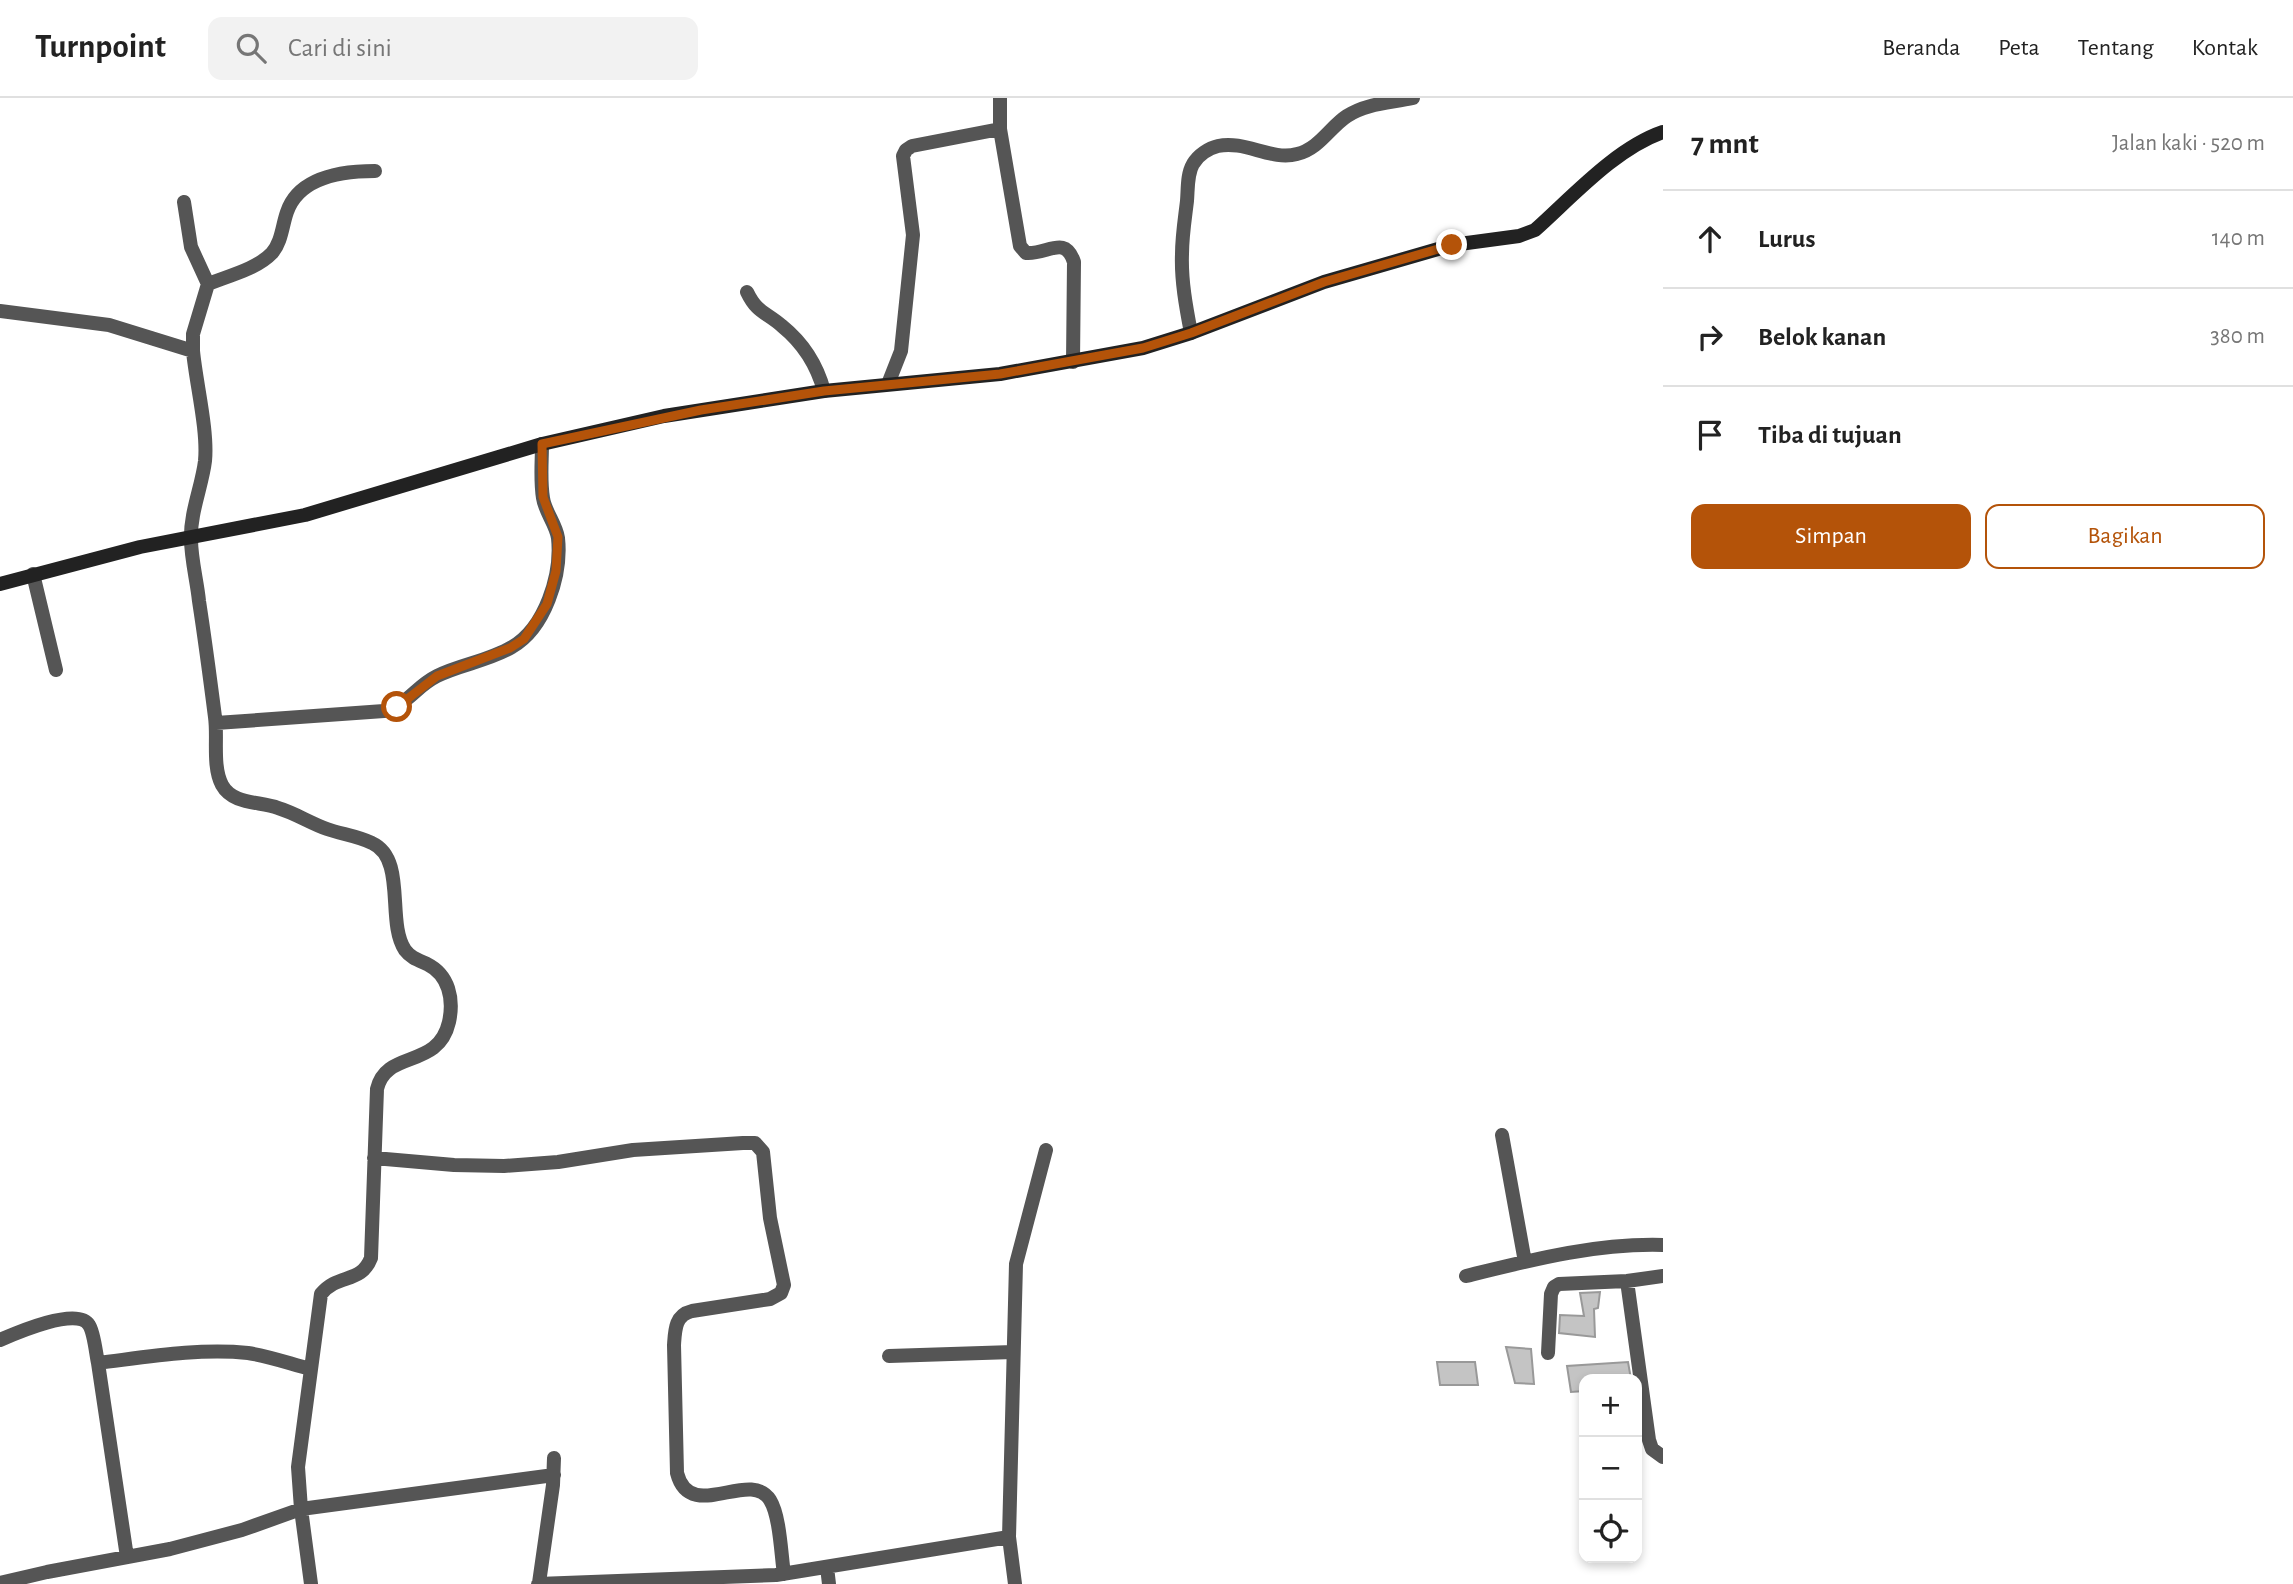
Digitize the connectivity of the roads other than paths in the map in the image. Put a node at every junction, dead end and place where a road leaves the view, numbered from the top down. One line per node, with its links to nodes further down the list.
1 (1000, 98): 3 (street)
2 (1413, 98): 10 (street)
3 (1000, 129): 12 (street); 13 (street)
4 (1663, 131): 10 (street)
5 (375, 171): 7 (street)
6 (184, 202): 7 (street)
7 (208, 284): 11 (street)
8 (747, 292): 14 (street)
9 (0, 312): 11 (street)
10 (1191, 333): 12 (street)
11 (193, 351): 16 (street)
12 (1073, 362): 13 (street)
13 (888, 384): 14 (street)
14 (824, 391): 15 (street)
15 (542, 444): 16 (street); 20 (street)
16 (190, 537): 17 (street); 20 (street)
17 (33, 574): 18 (street); 19 (street)
18 (0, 584)
19 (57, 670)
20 (216, 723): 23 (street)
21 (1502, 1135): 25 (street)
22 (1046, 1150): 30 (street)
23 (374, 1158): 34 (street); 42 (street)
24 (1663, 1245): 25 (street)
25 (1525, 1262): 26 (street)
26 (1466, 1276)
27 (1663, 1276): 28 (street)
28 (1627, 1281): 31 (street); 35 (street)
29 (0, 1340): 33 (street)
30 (1013, 1352): 32 (street); 39 (street)
31 (1549, 1353)
32 (889, 1356)
33 (98, 1363): 34 (street); 40 (street)
34 (311, 1369): 38 (street)
35 (1663, 1457)
36 (554, 1458): 37 (street)
37 (554, 1475): 38 (street); 44 (street)
38 (300, 1509): 40 (street); 45 (street)
39 (1009, 1537): 41 (street); 47 (street)
40 (127, 1557): 43 (street)
41 (827, 1567): 42 (street); 46 (street)
42 (784, 1574): 44 (street)
43 (0, 1583)
44 (539, 1583)
45 (311, 1584)
46 (829, 1584)
47 (1015, 1584)

